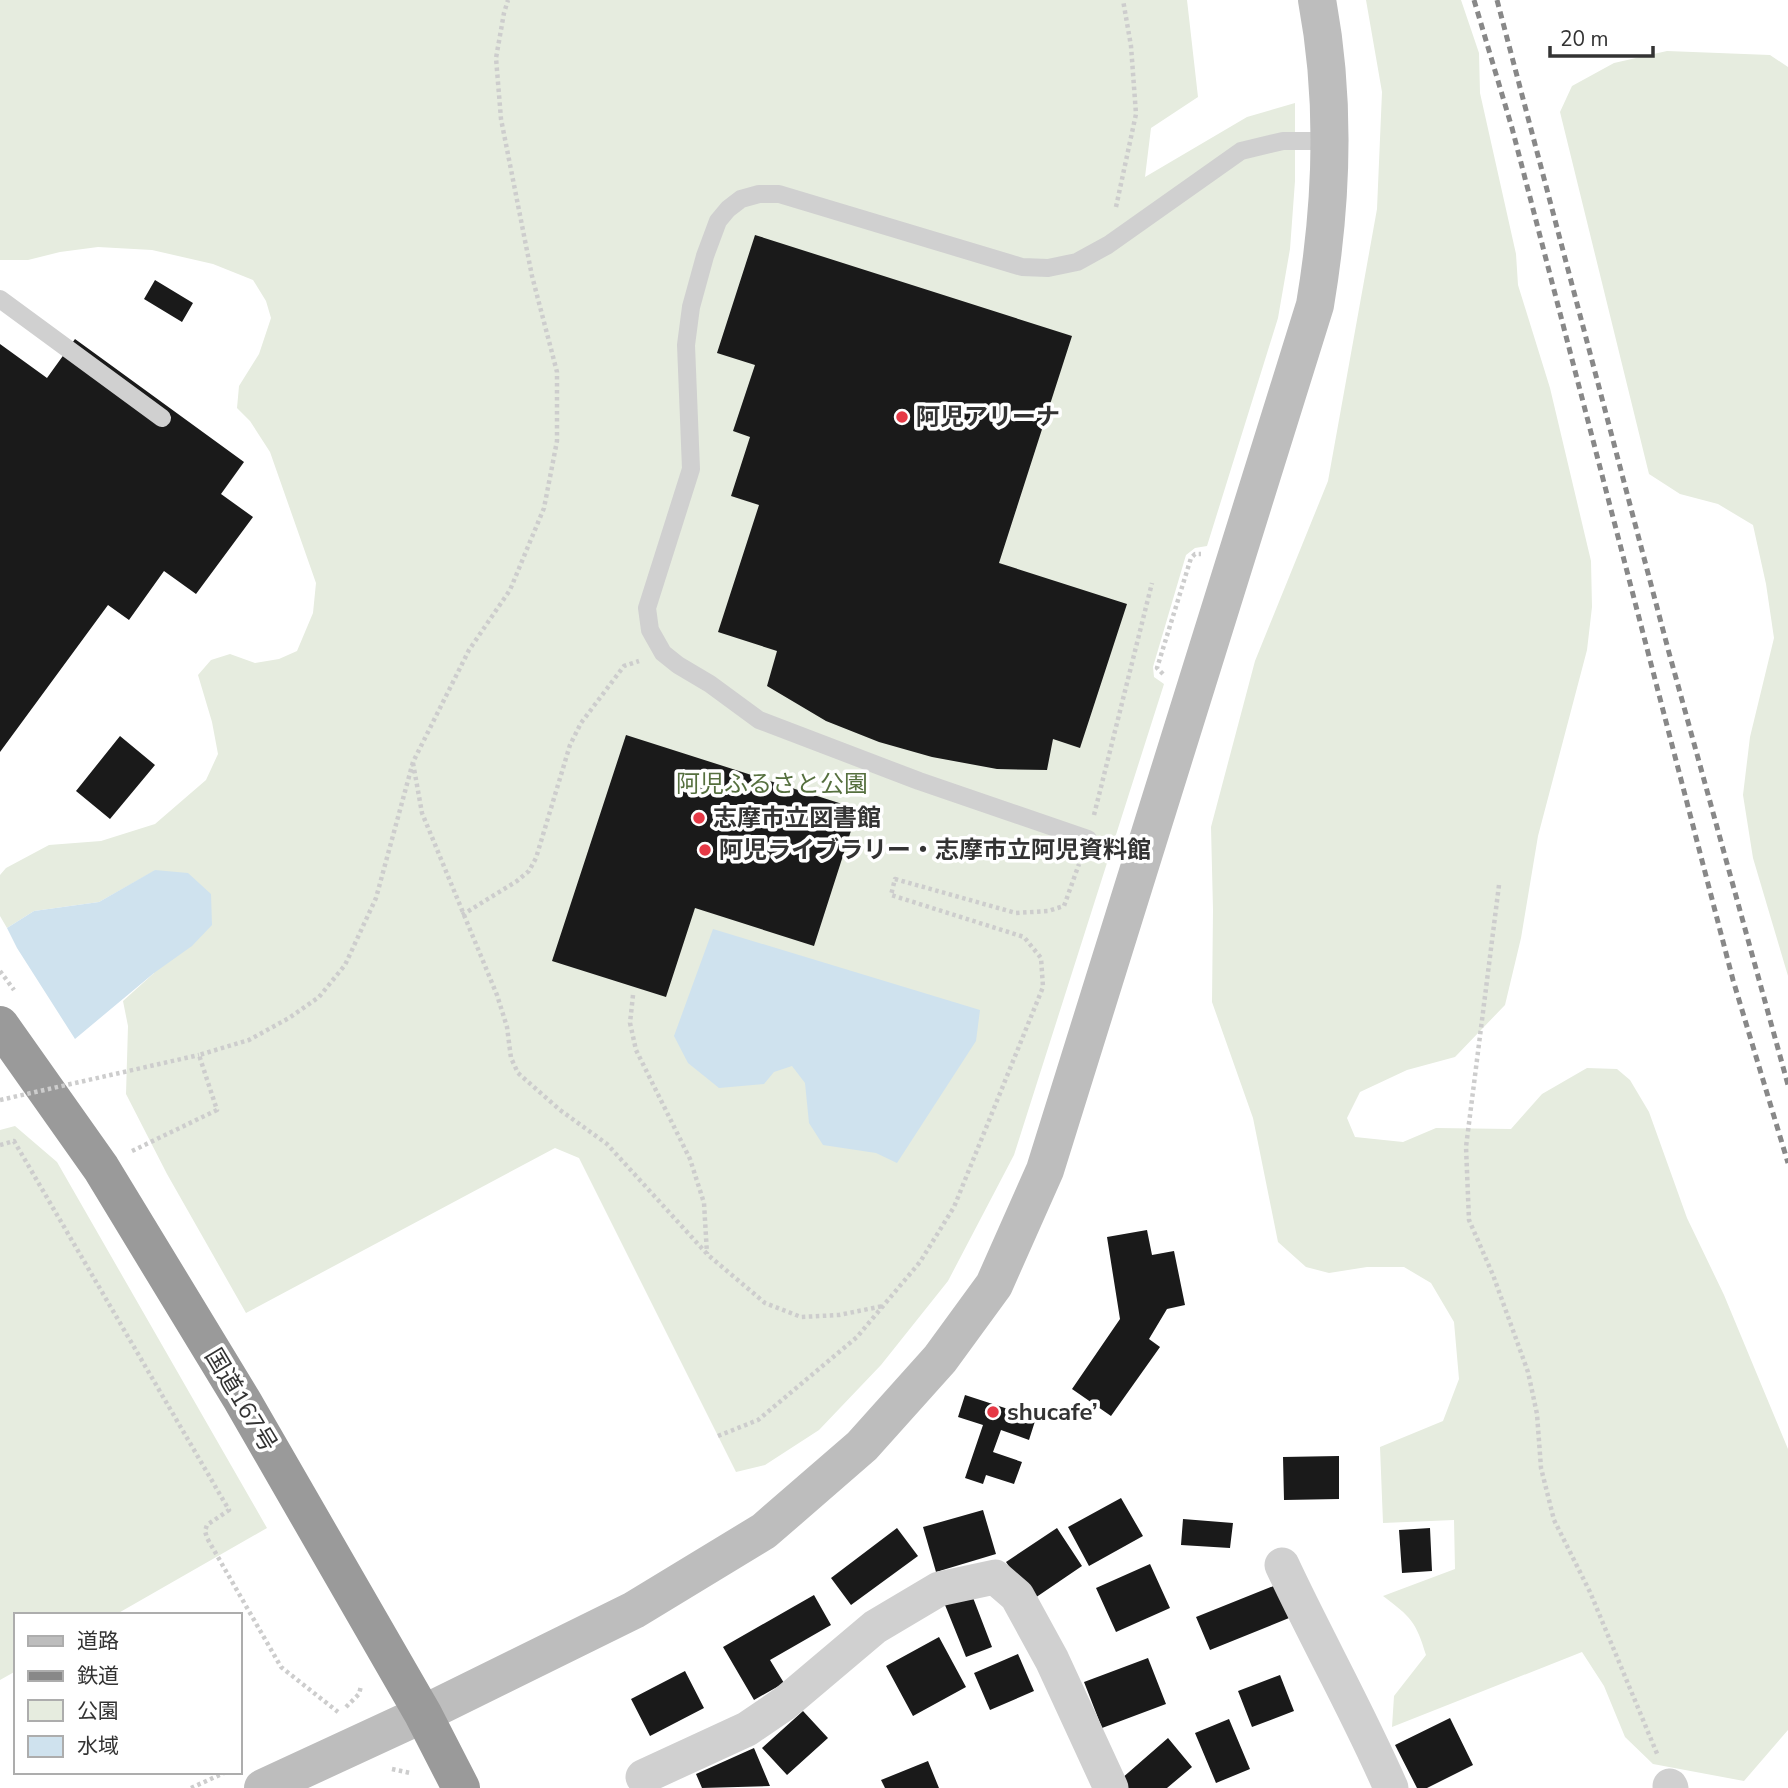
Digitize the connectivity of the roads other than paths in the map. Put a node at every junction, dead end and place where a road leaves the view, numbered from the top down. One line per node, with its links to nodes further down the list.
1 (1317, 0): 2 (street)
2 (1329, 141): 5 (lane); 8 (street)
3 (0, 299): 4 (lane)
4 (162, 418)
5 (1088, 839)
6 (0, 1025): 8 (highway, 国道167号)
7 (1282, 1565): 13 (street)
8 (423, 1714): 10 (street); 11 (highway, 国道167号)
9 (641, 1784): 12 (street)
10 (263, 1788)
11 (461, 1788)
12 (1111, 1788)
13 (1391, 1788)

